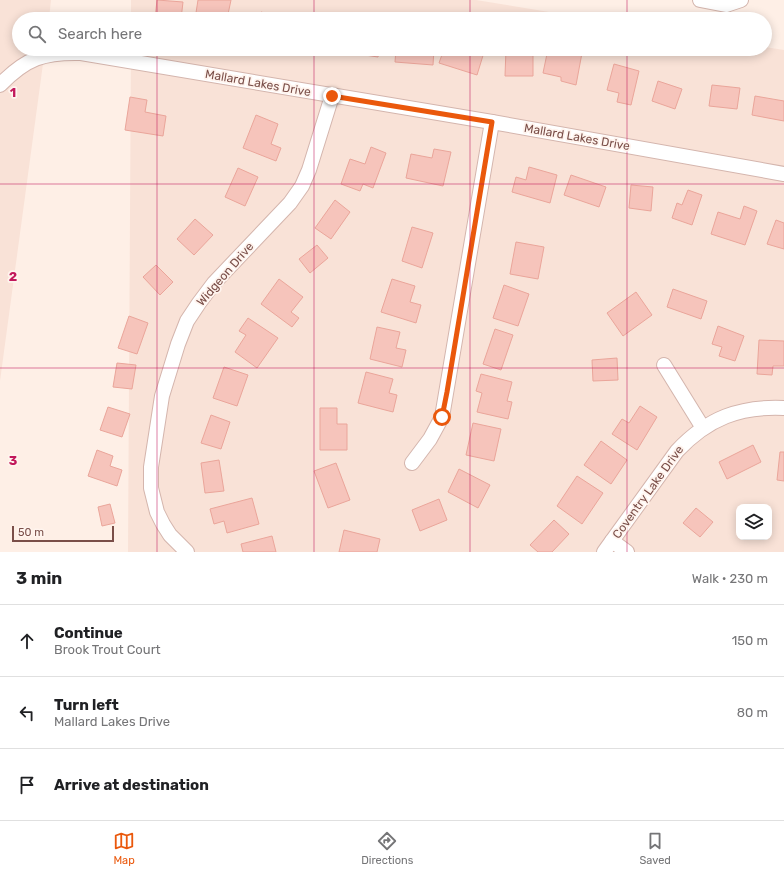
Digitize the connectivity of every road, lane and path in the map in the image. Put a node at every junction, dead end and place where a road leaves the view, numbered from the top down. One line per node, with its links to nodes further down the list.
1 (700, 0): 2 (street)
2 (741, 0)
3 (44, 56): 5 (street, Mallard Lakes Drive)
4 (100, 56): 6 (street, Mallard Lakes Drive)
5 (0, 84)
6 (332, 96): 7 (street, Mallard Lakes Drive); 14 (street, Widgeon Drive)
7 (492, 122): 8 (street, Mallard Lakes Drive); 12 (street)
8 (784, 174)
9 (664, 365): 11 (street)
10 (784, 408): 11 (street, Coventry Lake Drive)
11 (703, 428): 13 (street, Coventry Lake Drive)
12 (412, 463)
13 (608, 547): 15 (street)
14 (187, 552)
15 (627, 552)

